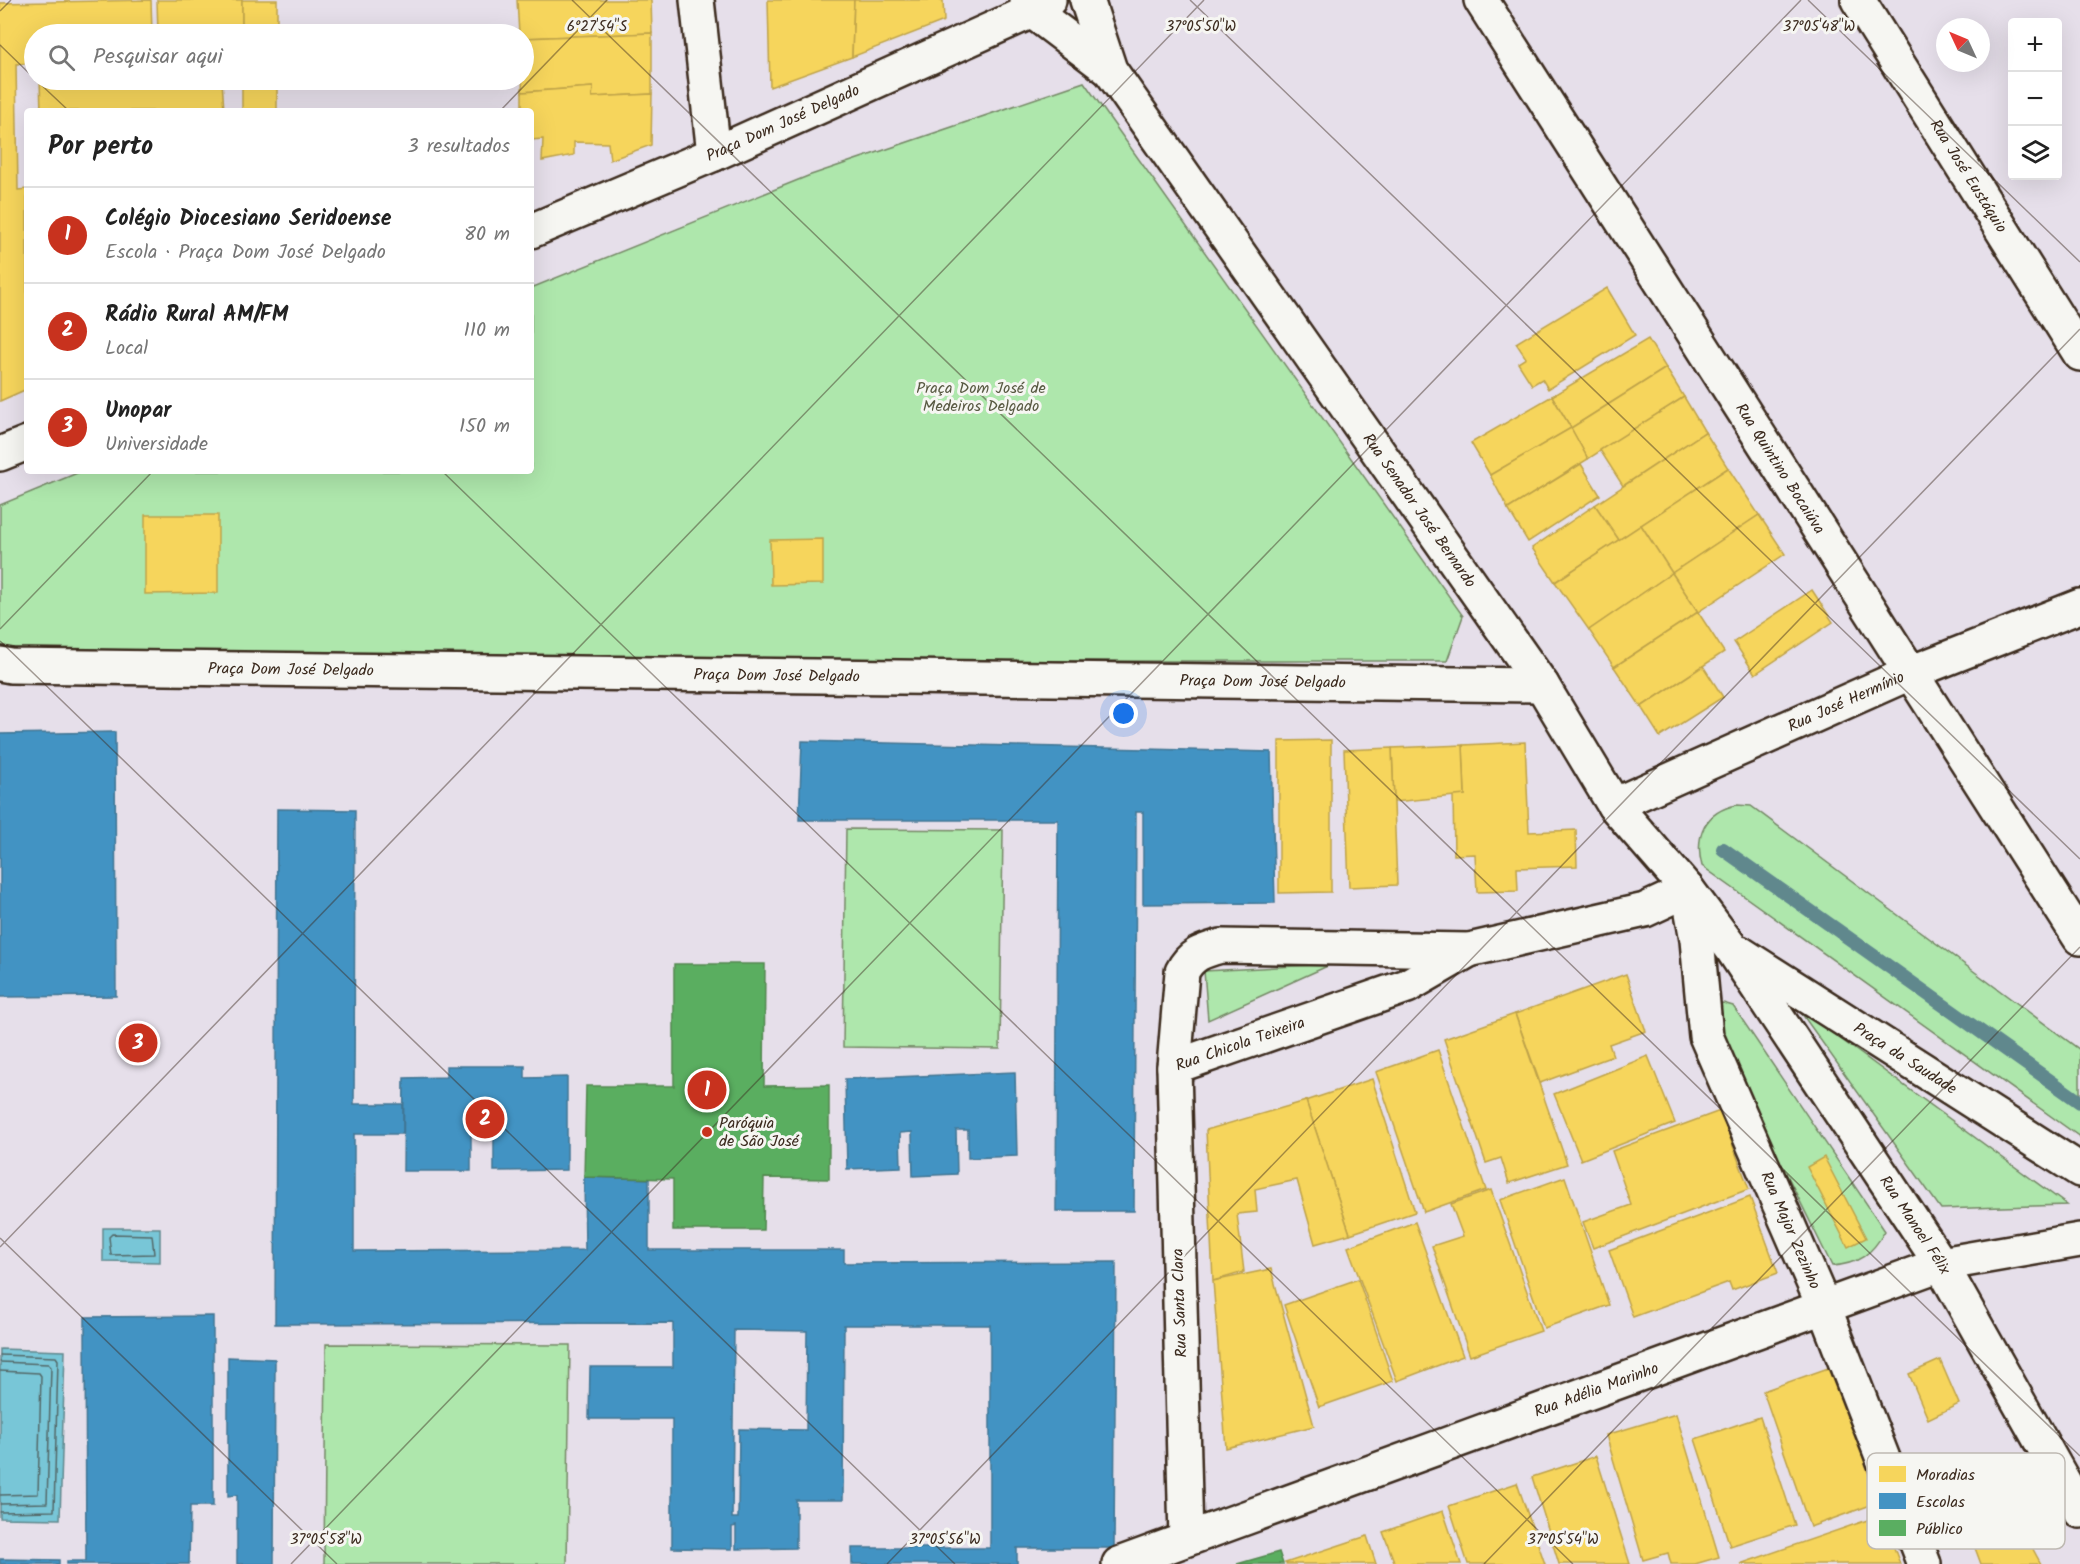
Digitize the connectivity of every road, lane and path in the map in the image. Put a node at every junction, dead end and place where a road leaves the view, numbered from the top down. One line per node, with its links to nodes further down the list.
1 (697, 0): 7 (street)
2 (1087, 0): 6 (street, Rua Senador José Bernardo)
3 (1481, 0): 14 (street, Rua Quintino Bocaiúva)
4 (1858, 0): 9 (street, Rua José Eustáquio)
5 (1036, 4): 6 (street, Rua Senador José Bernardo); 7 (street, Praça Dom José Delgado)
6 (1110, 70): 15 (street, Rua Senador José Bernardo)
7 (714, 154): 8 (street, Praça Dom José Delgado)
8 (534, 230)
9 (2077, 334)
10 (24, 443): 11 (street)
11 (0, 454)
12 (2080, 606): 14 (street, Rua José Hermínio)
13 (4, 667): 15 (street, Praça Dom José Delgado)
14 (1910, 673): 16 (street, Rua José Hermínio); 18 (street, Rua Quintino Bocaiúva)
15 (1542, 685): 16 (street, Rua Senador José Bernardo)
16 (1614, 805): 17 (street, Rua Senador José Bernardo)
17 (1688, 891): 19 (street, Rua Senador José Bernardo); 20 (street, Rua Chicola Teixeira); 25 (street, Rua Major Zezinho)
18 (2080, 938)
19 (1732, 949): 22 (street, Praça da Saudade); 24 (street, Rua Manoel Félix)
20 (1469, 950): 21 (street, Rua Chicola Teixeira); 21 (street, Rua Chicola Teixeira)
21 (1174, 1067): 30 (street, Rua Santa Clara)
22 (2080, 1170)
23 (2080, 1240): 24 (street, Rua Adélia Marinho)
24 (1941, 1264): 25 (street, Rua Adélia Marinho); 27 (street, Rua Manoel Félix)
25 (1824, 1307): 26 (street, Rua Major Zezinho); 30 (street, Rua Adélia Marinho)
26 (1881, 1453)
27 (2047, 1453)
28 (2065, 1484): 29 (street, Rua Manoel Félix)
29 (2080, 1511)
30 (1186, 1539): 32 (street, Rua Adélia Marinho)
31 (1918, 1549): 33 (street, Rua Major Zezinho)
32 (1119, 1564)
33 (1924, 1564)

